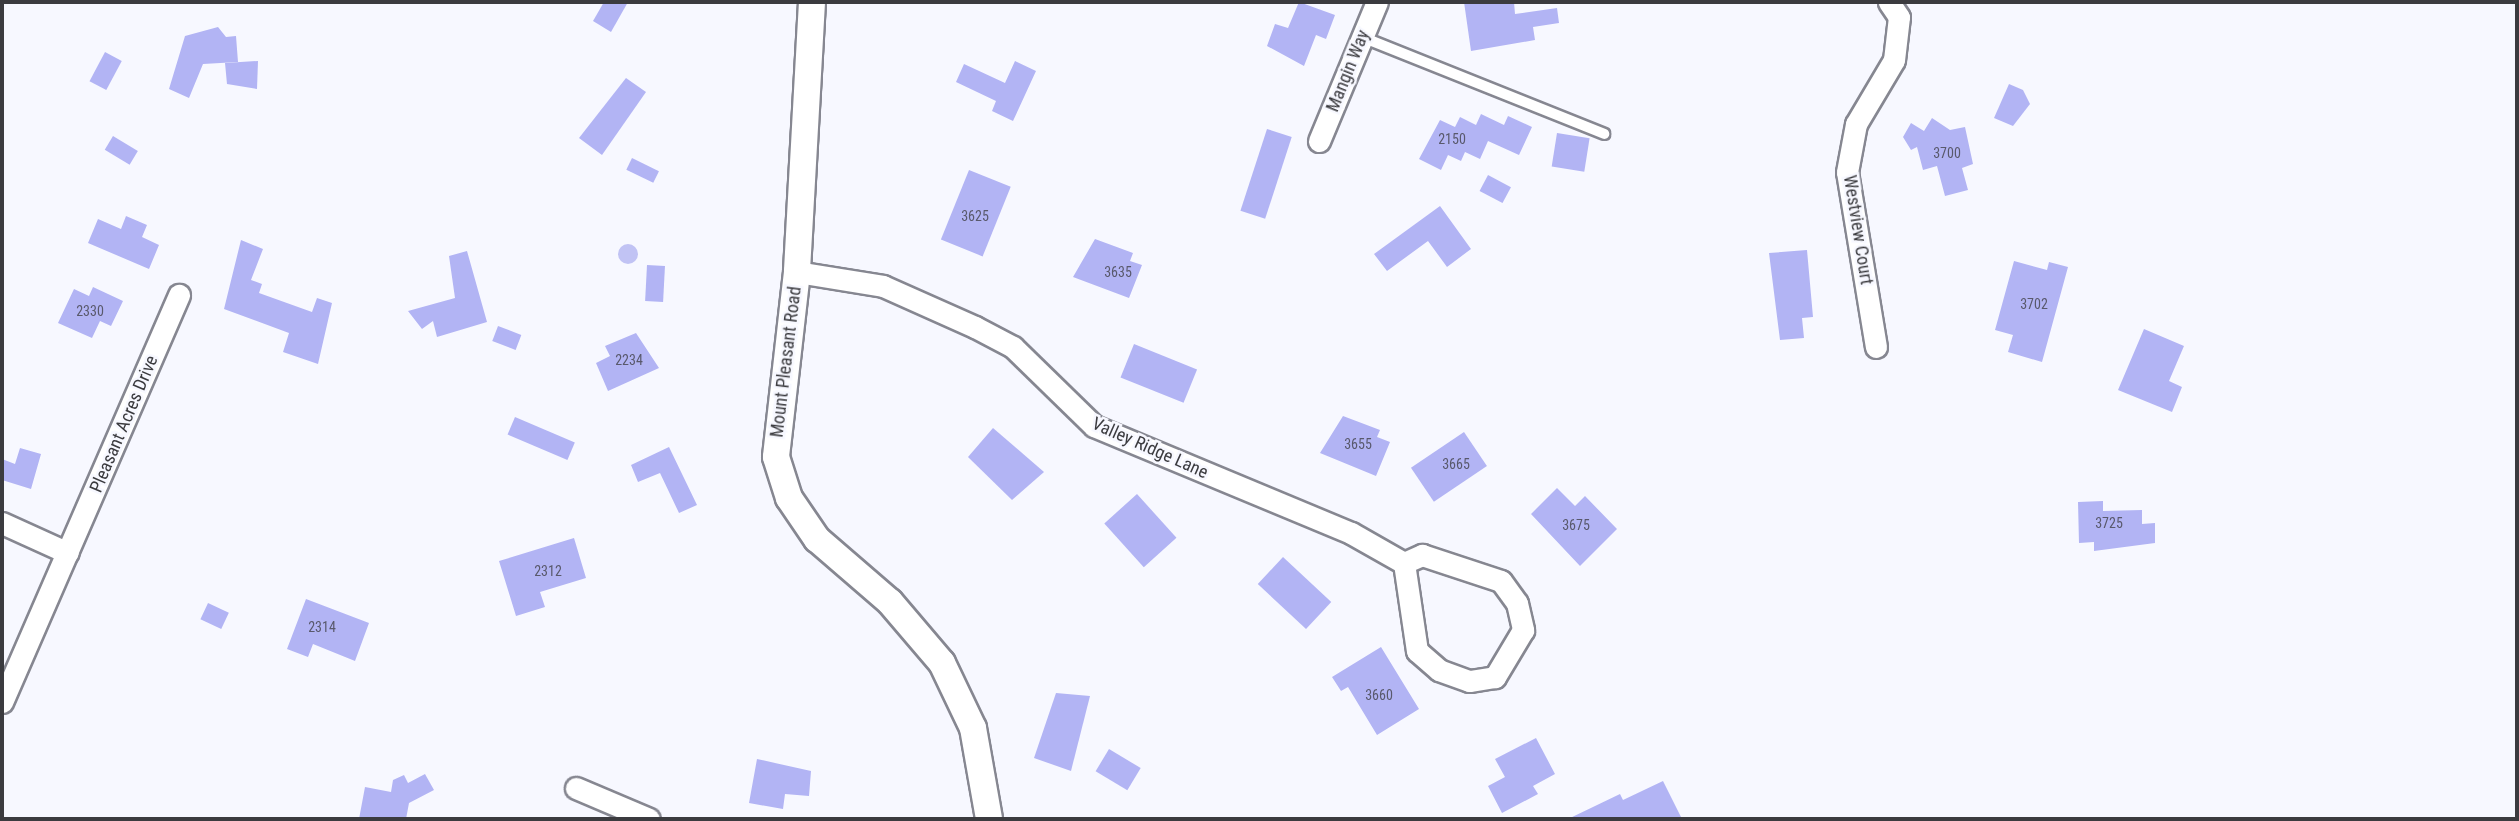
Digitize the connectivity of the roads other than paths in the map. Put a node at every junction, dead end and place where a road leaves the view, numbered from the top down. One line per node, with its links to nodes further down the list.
1 (812, 2): 7 (street, Mount Pleasant Road)
2 (1377, 2): 4 (street, Mangin Way)
3 (1889, 2): 9 (street, Westview Court)
4 (1362, 37): 5 (lane); 6 (street, Mangin Way)
5 (1604, 134)
6 (1319, 141)
7 (797, 271): 12 (street, Valley Ridge Lane); 16 (street, Mount Pleasant Road)
8 (179, 295): 11 (street, Pleasant Acres Drive)
9 (1876, 347)
10 (2, 523): 11 (street)
11 (68, 553): 13 (street, Pleasant Acres Drive)
12 (1404, 562): 12 (street)
13 (2, 702)
14 (576, 788): 15 (street)
15 (649, 819)
16 (989, 819)

